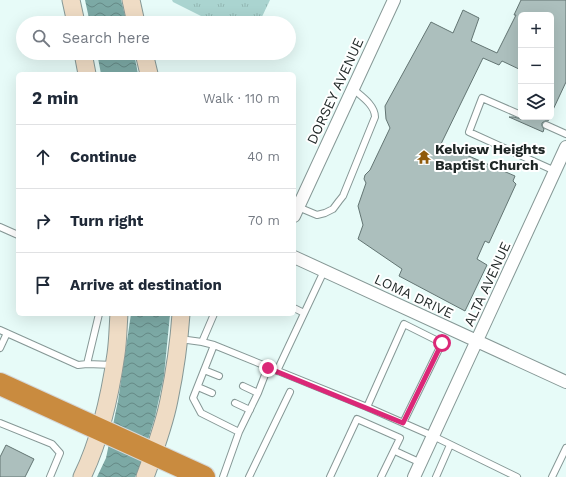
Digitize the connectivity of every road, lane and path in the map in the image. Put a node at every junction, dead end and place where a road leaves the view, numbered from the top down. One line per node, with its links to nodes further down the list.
1 (72, 0): 4 (main road)
2 (132, 0): 5 (main road)
3 (394, 0): 10 (street, DORSEY AVENUE)
4 (75, 16)
5 (135, 16)
6 (84, 60): 8 (main road)
7 (146, 60): 9 (main road)
8 (87, 72)
9 (149, 72)
10 (353, 89): 16 (street, DORSEY AVENUE); 16 (lane)
11 (518, 114): 15 (lane)
12 (546, 125): 13 (lane)
13 (566, 134)
14 (566, 147): 15 (street, ALTA AVENUE)
15 (555, 171): 30 (street, ALTA AVENUE)
16 (296, 212)
17 (0, 227): 18 (lane)
18 (16, 234)
19 (296, 258): 20 (street, LOMA DRIVE)
20 (324, 271): 22 (lane); 30 (street, LOMA DRIVE)
21 (296, 309): 22 (lane)
22 (304, 313): 38 (lane)
23 (99, 316): 34 (lane)
24 (120, 316): 35 (main road)
25 (181, 316): 29 (main road)
26 (213, 316): 31 (lane)
27 (0, 330): 28 (lane)
28 (7, 333): 33 (lane); 34 (lane)
29 (179, 338): 31 (lane); 58 (main road)
30 (477, 341): 40 (street, LOMA DRIVE); 54 (street, ALTA AVENUE)
31 (202, 342): 32 (lane)
32 (214, 345): 36 (lane); 37 (lane)
33 (0, 348)
34 (87, 364): 35 (lane)
35 (114, 364): 52 (main road)
36 (268, 368): 38 (lane); 46 (lane)
37 (204, 370): 39 (lane); 43 (lane)
38 (277, 371): 48 (lane)
39 (219, 376)
40 (566, 382)
41 (0, 384): 52 (highway)
42 (243, 386): 46 (lane)
43 (198, 387): 45 (lane); 53 (lane)
44 (290, 392): 65 (lane)
45 (212, 393)
46 (258, 393): 49 (lane)
47 (235, 403): 49 (lane)
48 (367, 407): 51 (lane); 51 (lane)
49 (250, 410): 53 (lane)
50 (0, 423): 60 (lane)
51 (403, 423): 54 (lane)
52 (100, 430): 58 (highway); 61 (main road)
53 (240, 432): 64 (lane)
54 (433, 436): 55 (lane); 59 (street, ALTA AVENUE)
55 (450, 445): 69 (lane); 70 (lane)
56 (566, 448): 71 (lane)
57 (395, 451): 59 (lane); 66 (lane); 67 (lane)
58 (154, 454): 62 (main road); 63 (highway)
59 (421, 464): 68 (street, ALTA AVENUE)
60 (50, 477)
61 (82, 477)
62 (145, 477)
63 (204, 477)
64 (223, 477)
65 (250, 477)
66 (330, 477)
67 (381, 477)
68 (414, 477)
69 (436, 477)
70 (517, 477)
71 (552, 477)

